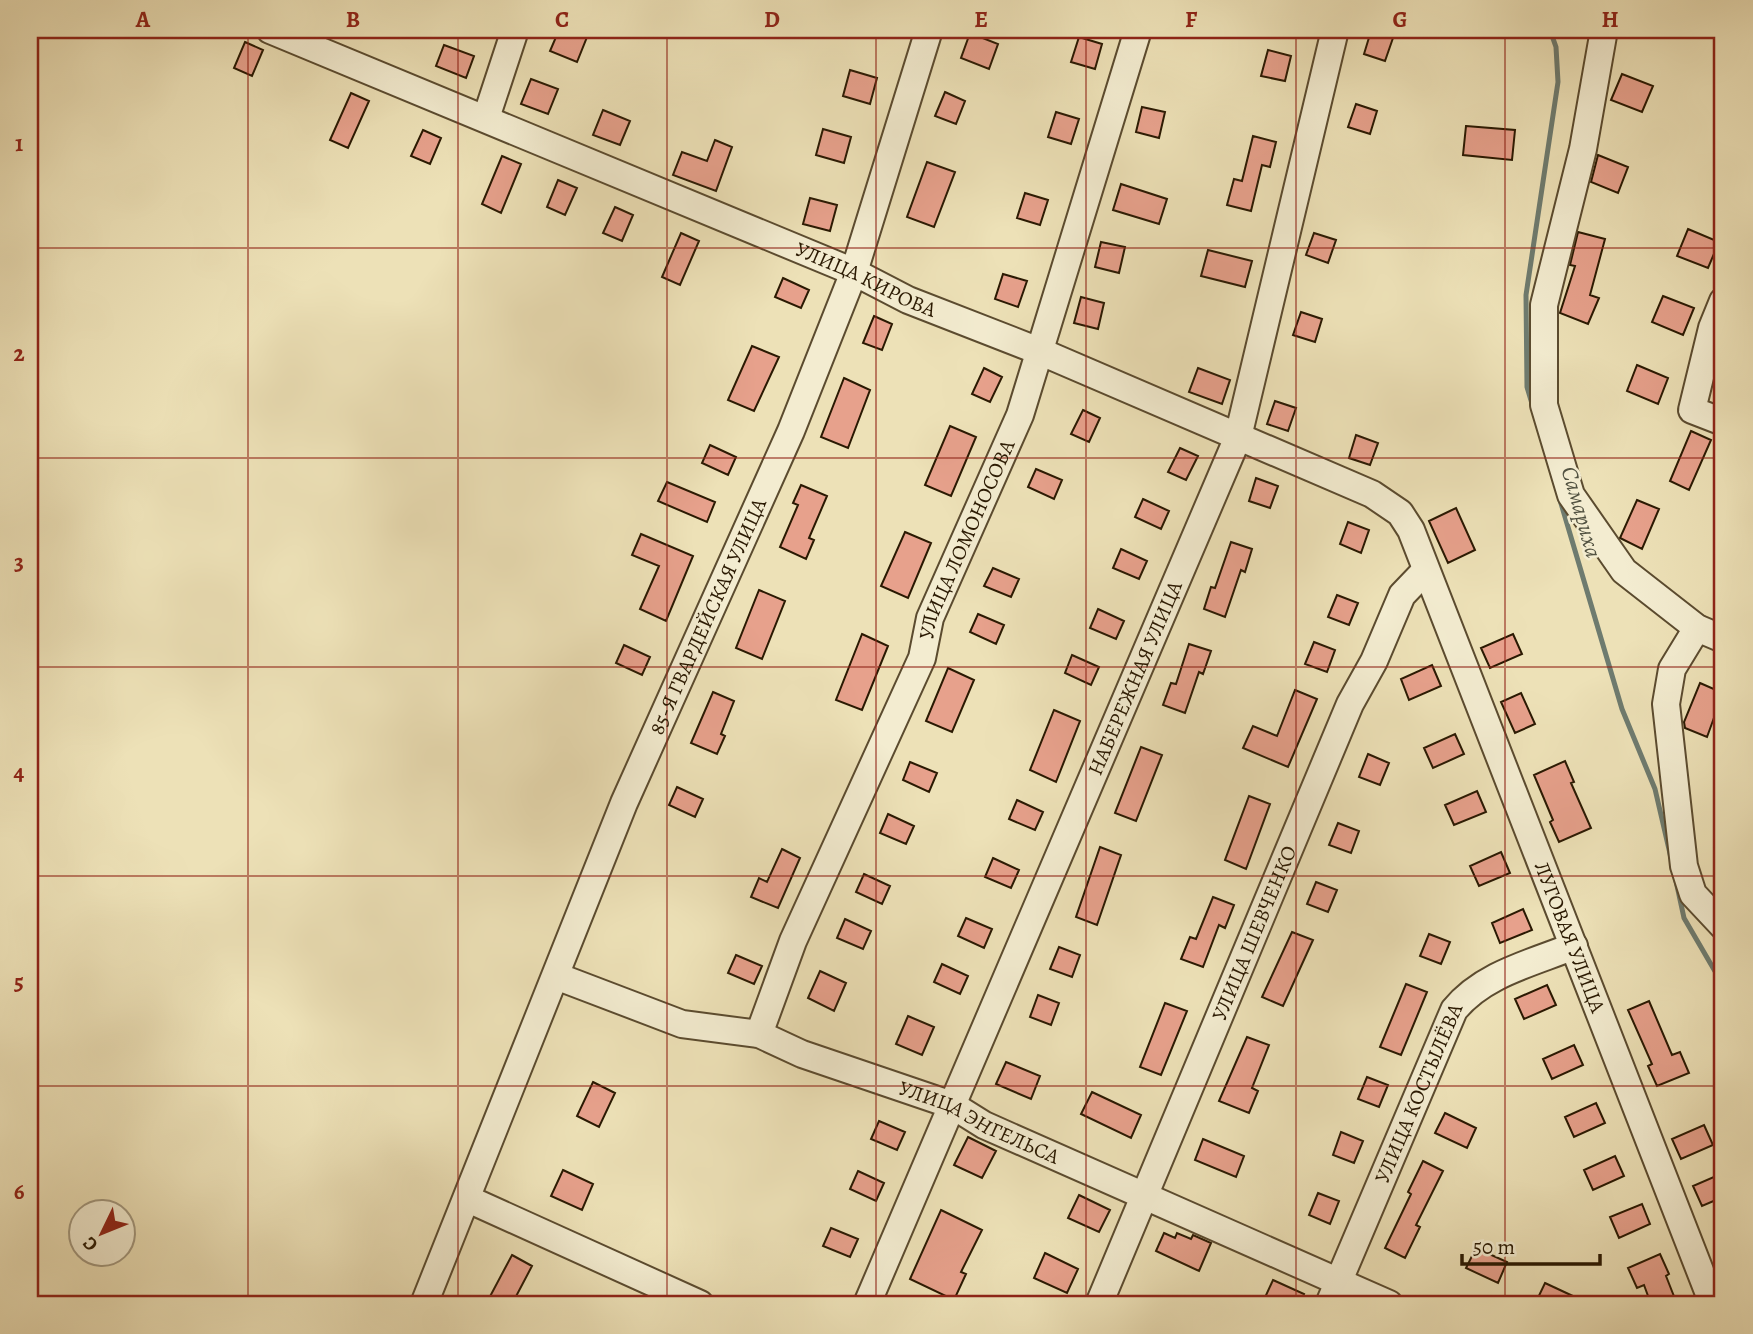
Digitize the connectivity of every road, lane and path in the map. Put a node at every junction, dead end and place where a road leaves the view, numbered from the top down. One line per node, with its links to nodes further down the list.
1 (270, 30): 7 (street, УЛИЦА КИРОВА)
2 (515, 30): 8 (street)
3 (929, 30): 9 (street, 85-Я ГВАРДЕЙСКАЯ УЛИЦА)
4 (1138, 30): 11 (street, УЛИЦА ЛОМОНОСОВА)
5 (1335, 30): 13 (street, НАБЕРЕЖНАЯ УЛИЦА)
6 (1604, 30): 15 (street)
7 (301, 36): 8 (street, УЛИЦА КИРОВА)
8 (486, 118): 9 (street, УЛИЦА КИРОВА)
9 (855, 272): 11 (street, УЛИЦА КИРОВА); 19 (street, 85-Я ГВАРДЕЙСКАЯ УЛИЦА)
10 (1723, 301): 12 (street)
11 (1039, 351): 13 (street, УЛИЦА КИРОВА); 20 (street, УЛИЦА ЛОМОНОСОВА)
12 (1723, 422)
13 (1238, 437): 14 (street, УЛИЦА КИРОВА); 21 (street, НАБЕРЕЖНАЯ УЛИЦА)
14 (1425, 571): 18 (street, ЛУГОВАЯ УЛИЦА); 22 (street, УЛИЦА ШЕВЧЕНКО)
15 (1697, 628): 16 (street); 17 (street)
16 (1723, 639)
17 (1723, 926)
18 (1574, 946): 24 (street, УЛИЦА КОСТЫЛЁВА); 30 (street, ЛУГОВАЯ УЛИЦА)
19 (556, 976): 20 (street, УЛИЦА ЭНГЕЛЬСА); 23 (street, 85-Я ГВАРДЕЙСКАЯ УЛИЦА)
20 (759, 1034): 21 (street, УЛИЦА ЭНГЕЛЬСА)
21 (952, 1105): 22 (street, УЛИЦА ЭНГЕЛЬСА); 27 (street, НАБЕРЕЖНАЯ УЛИЦА)
22 (1146, 1197): 24 (street, УЛИЦА ЭНГЕЛЬСА); 28 (street, УЛИЦА ШЕВЧЕНКО)
23 (468, 1199): 25 (street, 85-Я ГВАРДЕЙСКАЯ УЛИЦА); 26 (street)
24 (1334, 1293): 29 (street, УЛИЦА ЭНГЕЛЬСА)
25 (424, 1304)
26 (700, 1304)
27 (867, 1304)
28 (1099, 1304)
29 (1389, 1304)
30 (1713, 1304)

